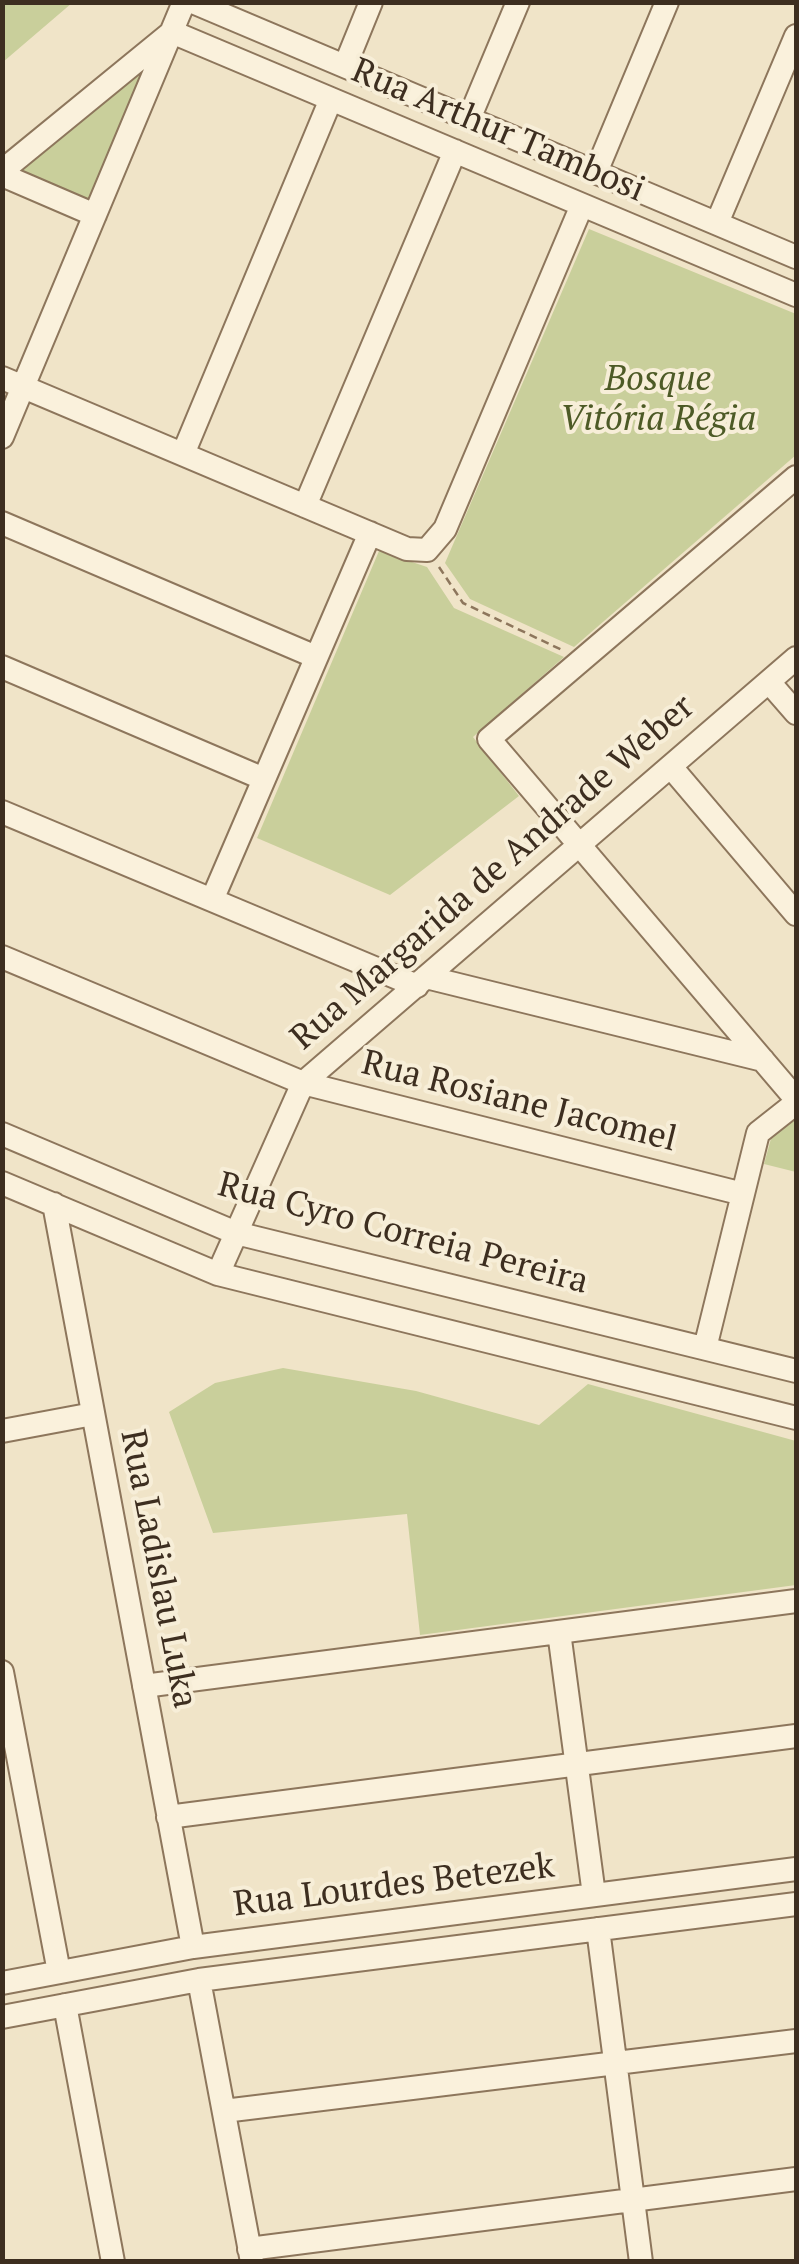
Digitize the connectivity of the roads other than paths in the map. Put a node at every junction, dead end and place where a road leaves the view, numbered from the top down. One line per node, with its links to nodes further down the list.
1 (184, 2): 6 (street)
2 (193, 2): 8 (street, Rua Arthur Tambosi)
3 (372, 2): 8 (street)
4 (518, 2): 10 (street)
5 (668, 2): 12 (street)
6 (172, 32): 9 (street, Rua Arthur Tambosi); 13 (street); 15 (street)
7 (796, 36): 16 (street)
8 (345, 66): 10 (street, Rua Arthur Tambosi)
9 (331, 99): 11 (street, Rua Arthur Tambosi); 21 (street)
10 (469, 119): 12 (street, Rua Arthur Tambosi)
11 (455, 151): 14 (street, Rua Arthur Tambosi); 23 (street)
12 (596, 172): 16 (street, Rua Arthur Tambosi)
13 (2, 173): 15 (street)
14 (582, 204): 18 (street, Rua Arthur Tambosi); 25 (street)
15 (95, 215): 19 (street)
16 (717, 223): 17 (street, Rua Arthur Tambosi)
17 (796, 257)
18 (796, 295)
19 (13, 382): 20 (street); 21 (street)
20 (2, 438)
21 (183, 454): 23 (street)
22 (796, 476): 34 (street)
23 (305, 506): 25 (street)
24 (2, 523): 26 (street)
25 (370, 533): 26 (street)
26 (316, 658): 32 (street)
27 (796, 658): 29 (street, Rua Margarida de Andrade Weber)
28 (2, 667): 32 (street)
29 (770, 682): 30 (street); 31 (street, Rua Margarida de Andrade Weber)
30 (796, 713)
31 (671, 767): 34 (street, Rua Margarida de Andrade Weber); 36 (street)
32 (264, 779): 35 (street)
33 (2, 812): 35 (street)
34 (579, 845): 38 (street, Rua Margarida de Andrade Weber); 39 (street)
35 (212, 900): 38 (street)
36 (796, 914)
37 (2, 958): 40 (street, Rua Rosiane Jacomel)
38 (422, 981): 39 (street); 40 (street, Rua Margarida de Andrade Weber)
39 (764, 1060): 41 (street)
40 (303, 1084): 44 (street, Rua Rosiane Jacomel); 46 (street, Rua Margarida de Andrade Weber)
41 (796, 1101): 44 (street)
42 (2, 1134): 46 (street, Rua Cyro Correia Pereira)
43 (2, 1183): 45 (street)
44 (743, 1194): 48 (street)
45 (54, 1204): 47 (street); 50 (street, Rua Ladislau Luka)
46 (236, 1234): 47 (street, Rua Margarida de Andrade Weber); 48 (street, Rua Cyro Correia Pereira)
47 (218, 1274): 51 (street)
48 (705, 1348): 49 (street, Rua Cyro Correia Pereira)
49 (796, 1371)
50 (93, 1414): 52 (street); 56 (street, Rua Ladislau Luka)
51 (796, 1418)
52 (2, 1431)
53 (796, 1601): 54 (street)
54 (559, 1632): 56 (street); 58 (street)
55 (2, 1672): 65 (street)
56 (144, 1686): 59 (street, Rua Ladislau Luka)
57 (796, 1736): 58 (street)
58 (576, 1764): 59 (street); 61 (street)
59 (168, 1817): 64 (street, Rua Ladislau Luka)
60 (796, 1870): 61 (street, Rua Lourdes Betezek)
61 (594, 1896): 64 (street, Rua Lourdes Betezek)
62 (796, 1904): 63 (street, Rua Lourdes Betezek)
63 (598, 1930): 66 (street, Rua Lourdes Betezek); 71 (street)
64 (193, 1947): 65 (street, Rua Lourdes Betezek)
65 (59, 1972): 67 (street, Rua Lourdes Betezek)
66 (199, 1980): 68 (street, Rua Lourdes Betezek); 72 (street)
67 (2, 1983)
68 (65, 2006): 69 (street, Rua Lourdes Betezek); 76 (street)
69 (2, 2017)
70 (796, 2041): 71 (street)
71 (616, 2063): 72 (street); 74 (street)
72 (224, 2112): 75 (street)
73 (796, 2179): 74 (street)
74 (633, 2200): 75 (street); 77 (street)
75 (250, 2255)
76 (113, 2262)
77 (641, 2262)

